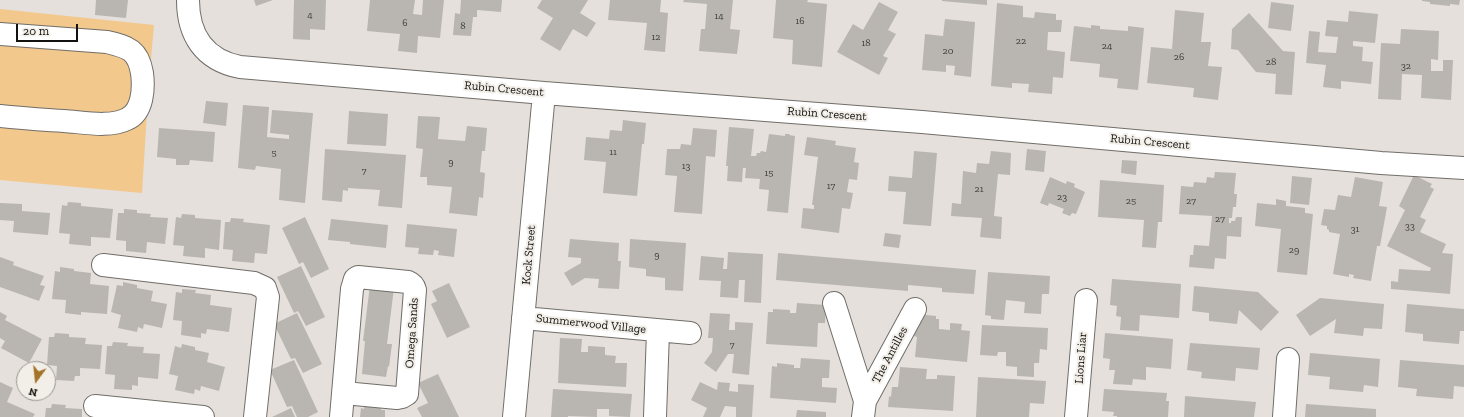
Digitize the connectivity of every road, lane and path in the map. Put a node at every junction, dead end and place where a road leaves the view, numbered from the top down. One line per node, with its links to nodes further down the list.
1 (188, 0): 3 (street, Rubin Crescent)
2 (0, 34): 4 (street)
3 (544, 92): 5 (street, Rubin Crescent); 10 (street, Kock Street)
4 (0, 116)
5 (1464, 168)
6 (102, 265): 18 (street)
7 (1086, 300): 22 (street, Lions Liar)
8 (834, 304): 16 (street, The Antilles)
9 (915, 309): 16 (street, The Antilles)
10 (523, 318): 11 (street, Summerwood Village); 20 (street, Kock Street)
11 (658, 331): 12 (street, Summerwood Village); 21 (street, Summerwood Village)
12 (690, 333)
13 (1288, 359): 23 (street)
14 (344, 393): 14 (street, Omega Sands); 19 (street, Omega Sands)
15 (94, 406): 17 (street)
16 (864, 409)
17 (203, 417)
18 (255, 417)
19 (341, 417)
20 (514, 417)
21 (655, 417)
22 (1076, 417)
23 (1284, 417)

